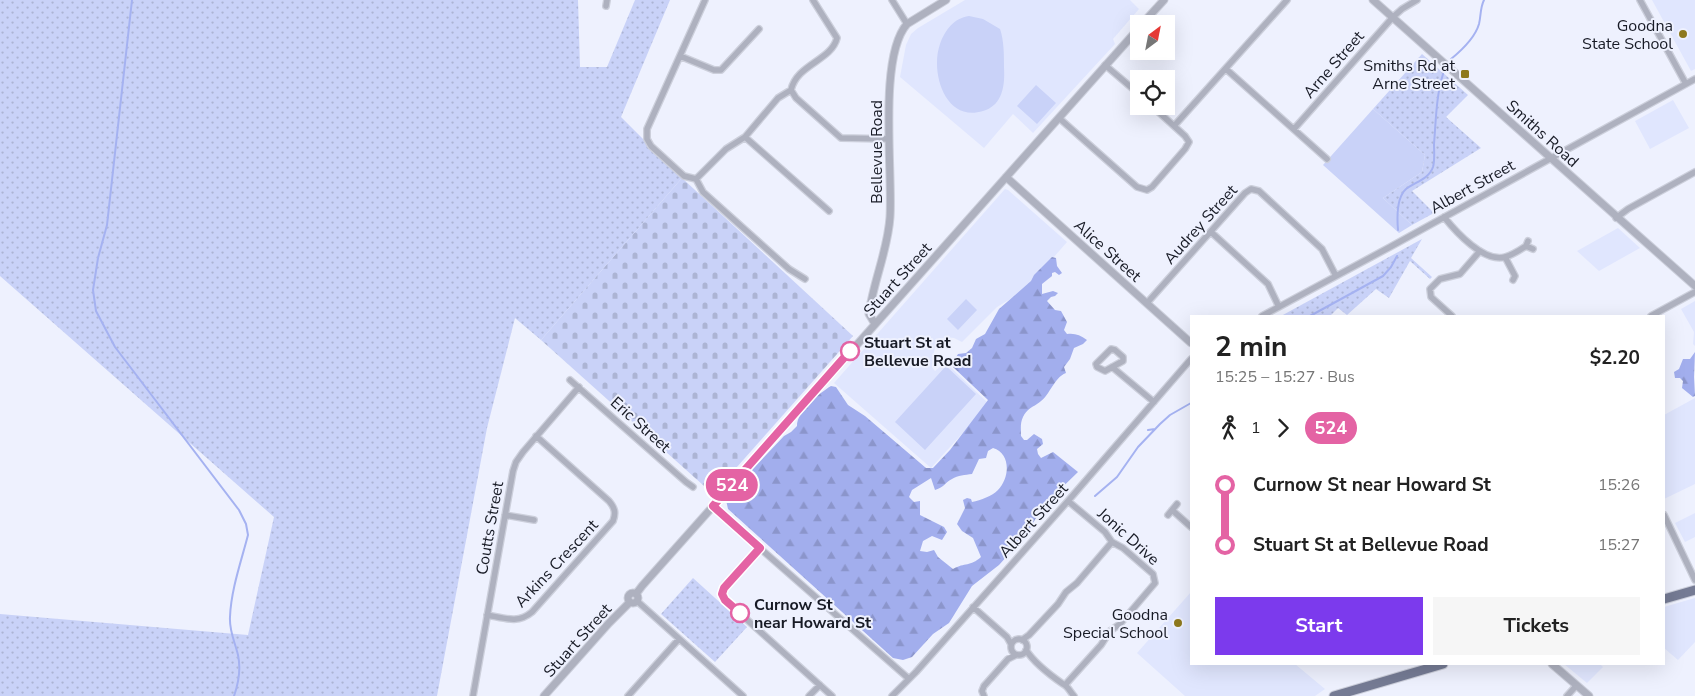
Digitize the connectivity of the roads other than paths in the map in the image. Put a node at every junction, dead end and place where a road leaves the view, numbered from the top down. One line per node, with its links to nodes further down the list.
1 (705, 0): 15 (street)
2 (813, 0): 21 (street)
3 (892, 0): 12 (street)
4 (946, 0): 12 (street)
5 (1164, 0): 10 (street)
6 (1287, 0): 17 (street)
7 (1373, 0): 11 (street, Smiths Road)
8 (1417, 0): 11 (street, Arne Street)
9 (1640, 0): 19 (street)
10 (1150, 15)
11 (1393, 17): 25 (street, Arne Street); 29 (street, Smiths Road)
12 (907, 24): 27 (street, Bellevue Road)
13 (759, 29): 15 (street)
14 (1130, 38): 16 (street, Stuart Street)
15 (680, 56): 32 (street)
16 (1106, 65): 20 (street); 23 (street, Stuart Street)
17 (1226, 68): 24 (street); 25 (street)
18 (1695, 79): 19 (street, Albert Street)
19 (1686, 84): 29 (street, Albert Street)
20 (1130, 86)
21 (792, 90): 26 (street); 27 (street)
22 (1162, 115): 24 (street)
23 (1059, 118): 24 (street); 31 (street, Stuart Street)
24 (1174, 126)
25 (1294, 129): 28 (street)
26 (745, 137): 32 (street); 33 (street)
27 (889, 139): 50 (street, Bellevue Road)
28 (1327, 159)
29 (1551, 159): 34 (street, Albert Street); 35 (street, Smiths Road)
30 (1695, 172): 35 (street)
31 (1006, 177): 45 (street, Alice Street); 50 (street, Stuart Street)
32 (696, 179): 42 (street)
33 (829, 211)
34 (1444, 217): 38 (street); 40 (street, Albert Street)
35 (1616, 218): 43 (street, Smiths Road)
36 (1211, 232): 40 (street, Audrey Street); 45 (street, Audrey Street); 46 (street)
37 (1533, 249): 39 (street)
38 (1480, 251): 39 (street); 48 (street)
39 (1505, 257): 41 (street)
40 (1336, 276): 46 (street, Albert Street)
41 (1516, 277)
42 (805, 279)
43 (1695, 286)
44 (1695, 292): 49 (street)
45 (1147, 303): 51 (street, Alice Street)
46 (1279, 307): 47 (street, Albert Street)
47 (1264, 315)
48 (1451, 315)
49 (1653, 315)
50 (875, 324): 61 (street, Stuart Street)
51 (1190, 342)
52 (1190, 360): 56 (street, Albert Street)
53 (1112, 367): 53 (street); 56 (street)
54 (570, 380): 55 (street, Eric Street)
55 (579, 387): 57 (street, Coutts Street); 58 (street, Eric Street)
56 (1154, 402): 59 (street, Albert Street)
57 (536, 436): 63 (street, Coutts Street); 75 (street, Arkins Crescent)
58 (693, 487)
59 (1068, 501): 68 (street, Jonic Drive); 74 (street, Albert Street)
60 (1177, 504): 62 (street)
61 (713, 506): 69 (street); 72 (street, Stuart Street)
62 (1172, 510): 64 (street); 67 (street)
63 (505, 515): 66 (street); 75 (street, Coutts Street)
64 (1168, 515)
65 (1665, 517): 70 (street)
66 (534, 520)
67 (1190, 526)
68 (1112, 542): 77 (street); 85 (street, Jonic Drive)
69 (760, 548): 83 (street); 84 (street)
70 (1695, 580)
71 (1695, 590): 73 (main road)
72 (634, 599): 76 (street); 88 (street, Stuart Street)
73 (1665, 599)
74 (973, 607): 78 (street); 83 (street, Albert Street)
75 (487, 615): 87 (street, Coutts Street)
76 (679, 639): 89 (street); 90 (street)
77 (1024, 641): 78 (street); 79 (street)
78 (1013, 642): 80 (street)
79 (1025, 652): 80 (street); 85 (street)
80 (1014, 653): 94 (street)
81 (1439, 665): 96 (main road)
82 (1553, 665): 86 (street)
83 (908, 678): 93 (street, Albert Street)
84 (820, 685): 91 (street); 92 (street)
85 (1065, 685): 95 (street)
86 (1576, 686): 97 (street); 98 (street)
87 (473, 696)
88 (544, 696)
89 (628, 696)
90 (743, 696)
91 (809, 696)
92 (832, 696)
93 (892, 696)
94 (984, 696)
95 (1074, 696)
96 (1334, 696)
97 (1567, 696)
98 (1589, 696)

